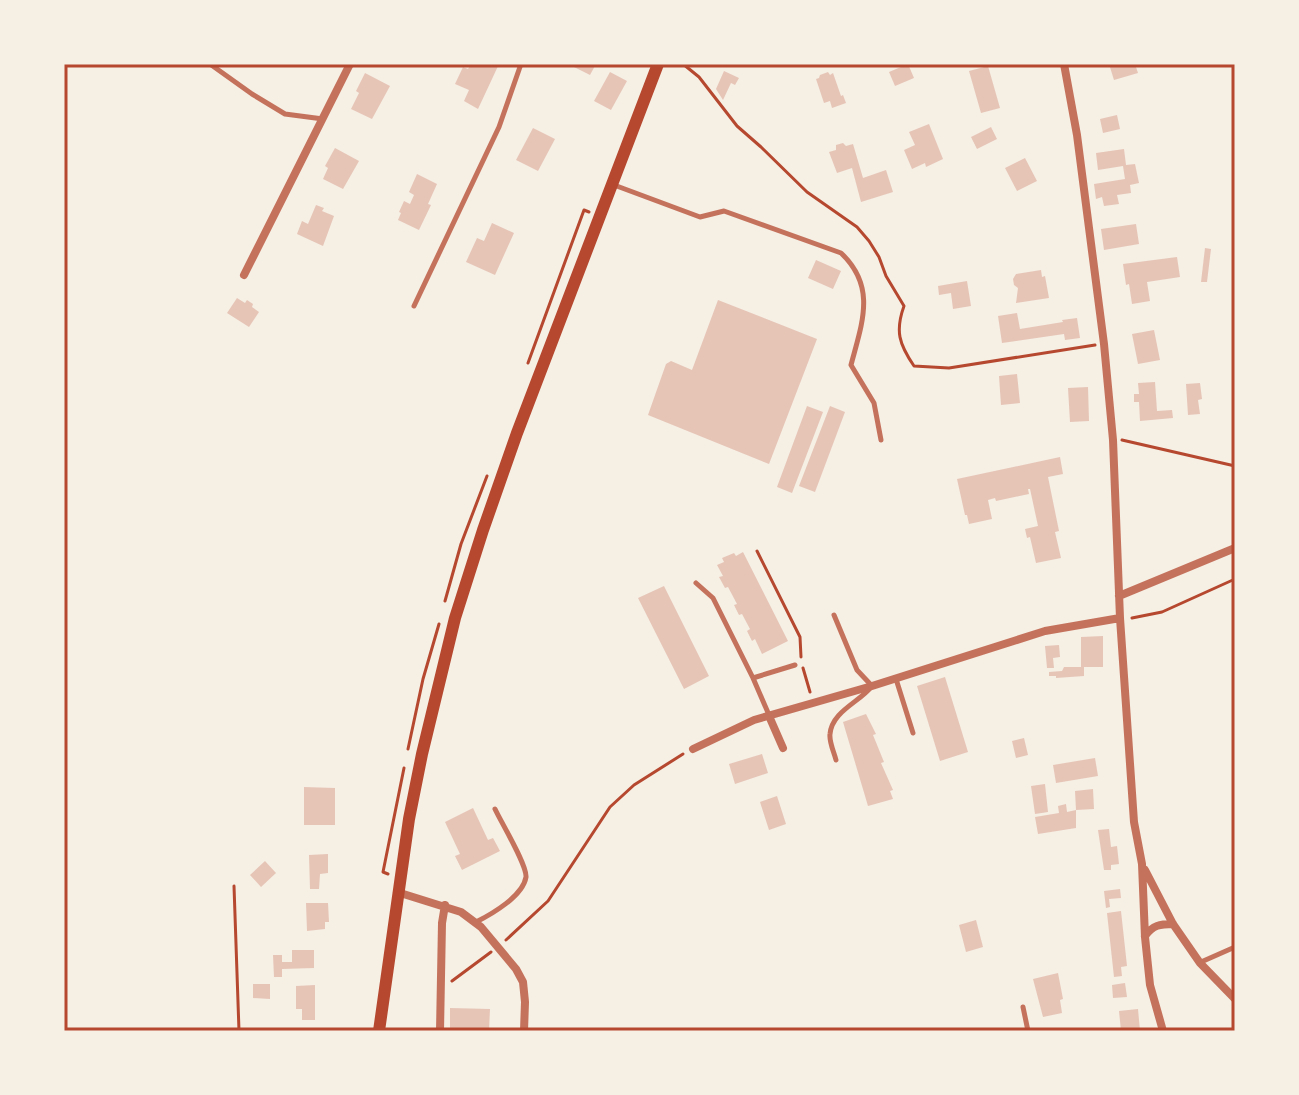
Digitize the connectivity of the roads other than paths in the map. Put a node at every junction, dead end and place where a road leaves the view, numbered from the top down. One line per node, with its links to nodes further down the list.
1 (210, 64): 6 (lane)
2 (350, 64): 6 (street)
3 (521, 64): 9 (lane)
4 (658, 64): 7 (main road)
5 (1064, 64): 13 (street)
6 (324, 119): 8 (street)
7 (613, 184): 10 (lane); 27 (main road)
8 (244, 275)
9 (414, 306)
10 (881, 440)
11 (1235, 548): 13 (street)
12 (696, 583): 17 (lane)
13 (1119, 596): 15 (street)
14 (834, 615): 19 (lane)
15 (1121, 619): 18 (street); 26 (street)
16 (795, 665): 17 (lane)
17 (753, 678): 20 (lane)
18 (896, 678): 19 (street); 21 (lane)
19 (872, 686): 20 (street); 24 (lane)
20 (769, 716): 22 (street); 23 (street)
21 (913, 733)
22 (783, 748)
23 (693, 749)
24 (836, 760)
25 (495, 809): 29 (lane)
26 (1142, 864): 30 (street); 31 (street)
27 (397, 892): 28 (street); 36 (main road)
28 (445, 905): 29 (street); 37 (street)
29 (476, 922): 38 (street)
30 (1173, 924): 31 (street); 33 (street)
31 (1145, 937): 40 (street)
32 (1235, 947): 33 (lane)
33 (1200, 963): 34 (street)
34 (1235, 999)
35 (1023, 1007): 39 (lane)
36 (379, 1031)
37 (440, 1031)
38 (524, 1031)
39 (1028, 1031)
40 (1163, 1031)

